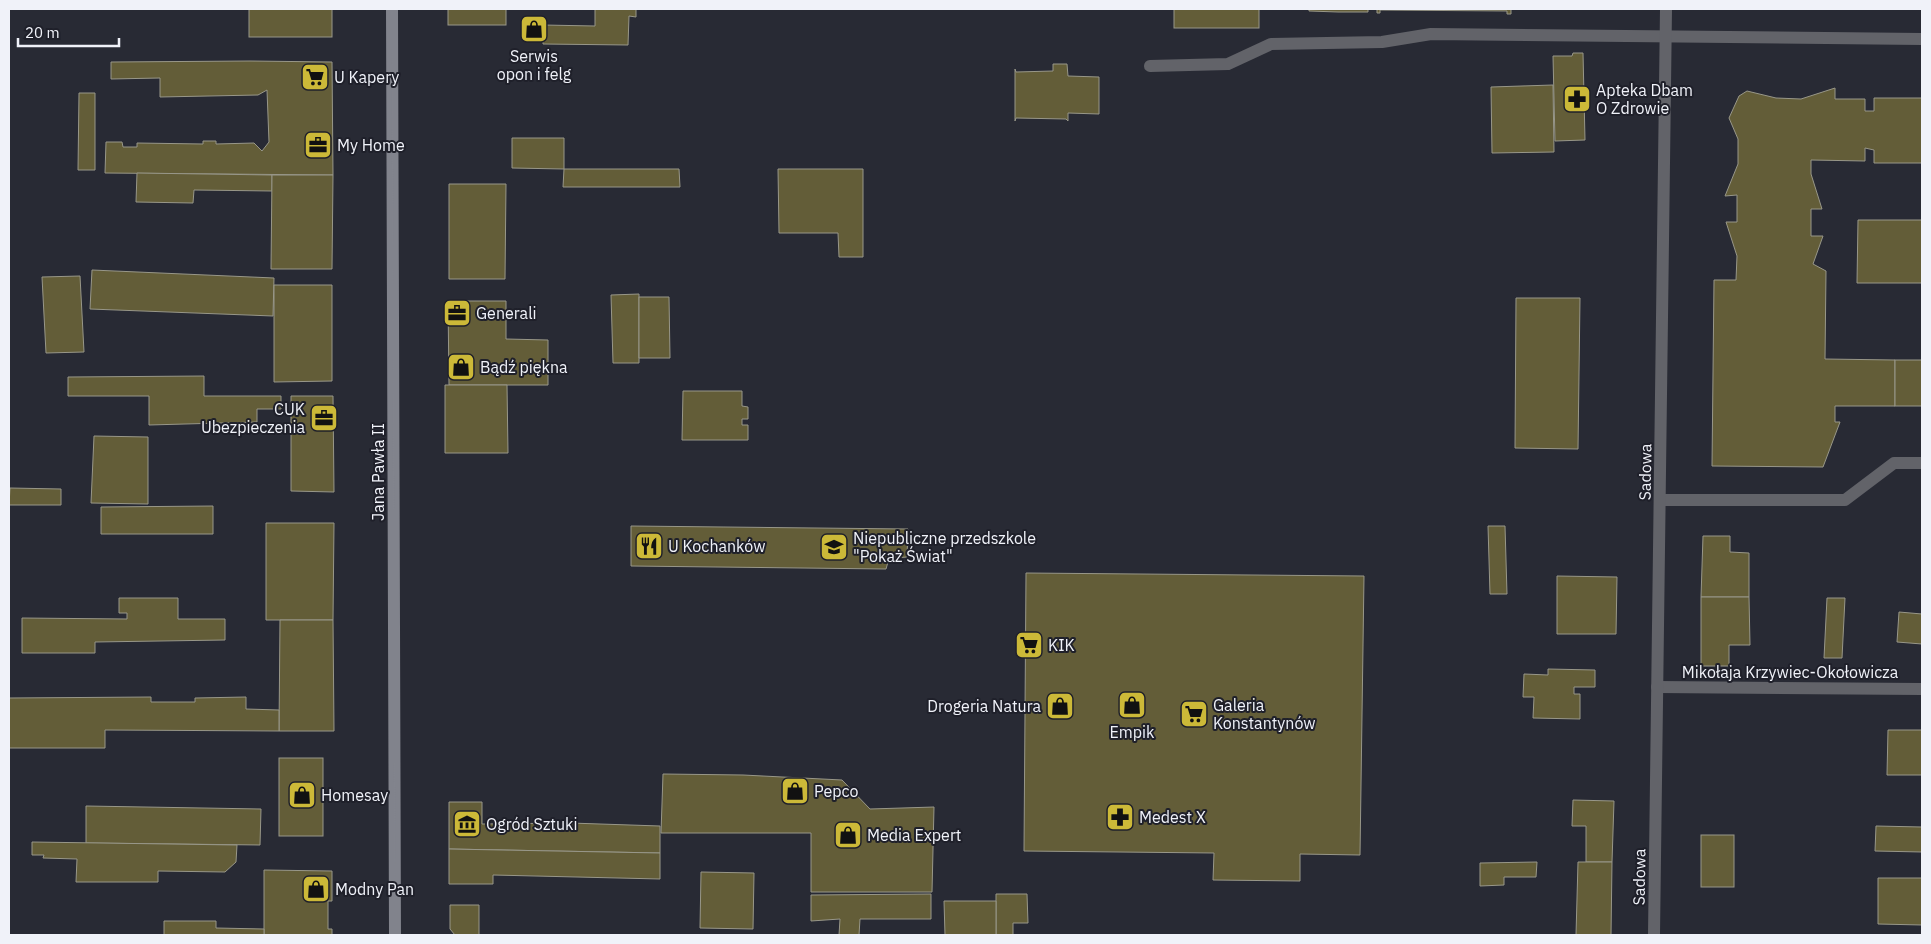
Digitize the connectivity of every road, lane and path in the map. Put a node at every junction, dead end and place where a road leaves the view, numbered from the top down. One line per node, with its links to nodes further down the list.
1 (392, 9): 10 (main road, Jana Pawła II)
2 (1666, 9): 3 (street, Sadowa)
3 (1665, 37): 4 (street); 5 (street); 7 (street, Sadowa)
4 (1922, 39)
5 (1150, 66)
6 (1922, 463): 7 (street)
7 (1660, 500): 8 (street, Sadowa)
8 (1657, 687): 9 (street, Mikołaja Krzywiec-Okołowicza); 11 (street, Sadowa)
9 (1922, 689)
10 (396, 935)
11 (1654, 935)

